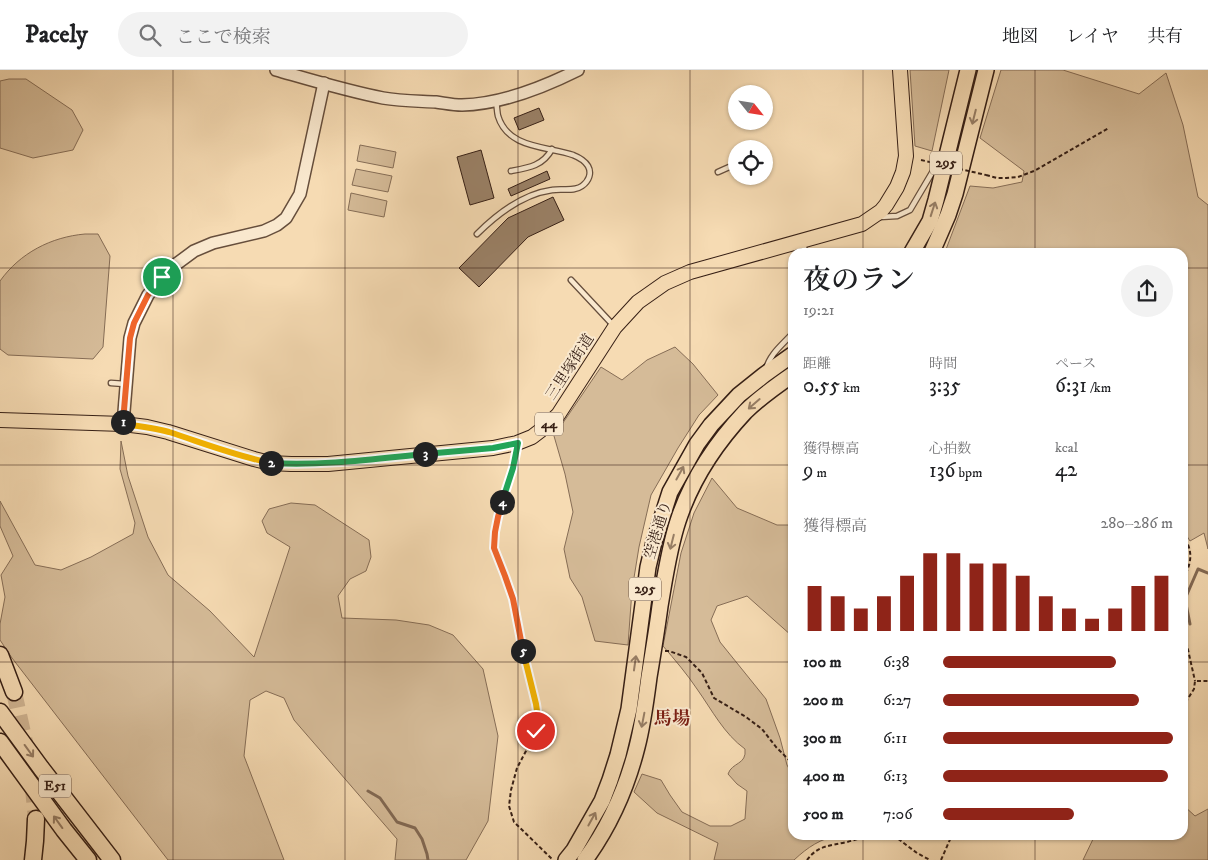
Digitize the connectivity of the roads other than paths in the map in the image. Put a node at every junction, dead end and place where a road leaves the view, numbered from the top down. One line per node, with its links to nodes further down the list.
1 (276, 70): 6 (street)
2 (578, 70): 7 (street)
3 (900, 70): 13 (main road, 三里塚街道 / 44)
4 (968, 70): 10 (highway, 295)
5 (986, 70): 17 (highway, 295, one-way to 17)
6 (324, 83): 7 (street); 26 (street)
7 (496, 100): 8 (lane)
8 (552, 149): 11 (lane); 14 (lane)
9 (728, 168): 12 (lane)
10 (944, 168): 13 (lane); 16 (highway, 295, one-way to 10)
11 (511, 171)
12 (718, 172)
13 (871, 218): 15 (main road, 三里塚街道 / 44)
14 (477, 234)
15 (804, 246)
16 (914, 248)
17 (934, 248)
18 (788, 250): 20 (main road, 三里塚街道 / 44)
19 (571, 280): 20 (lane)
20 (615, 327): 28 (main road, 三里塚街道 / 44)
21 (788, 338): 23 (lane)
22 (788, 358): 23 (highway, 空港通り / 295)
23 (764, 375): 37 (highway, 空港通り / 295, one-way to 23)
24 (788, 378): 38 (highway, 空港通り / 295, one-way to 38)
25 (111, 383): 26 (lane)
26 (126, 384): 28 (street)
27 (0, 420): 28 (main road, 三里塚街道 / 44)
28 (123, 424)
29 (0, 655): 30 (highway)
30 (14, 692)
31 (0, 712): 36 (highway, E51, one-way to 36)
32 (0, 742): 35 (highway, E51, one-way to 32)
33 (36, 819): 34 (highway)
34 (33, 860)
35 (88, 860)
36 (112, 860)
37 (566, 860)
38 (585, 860)

